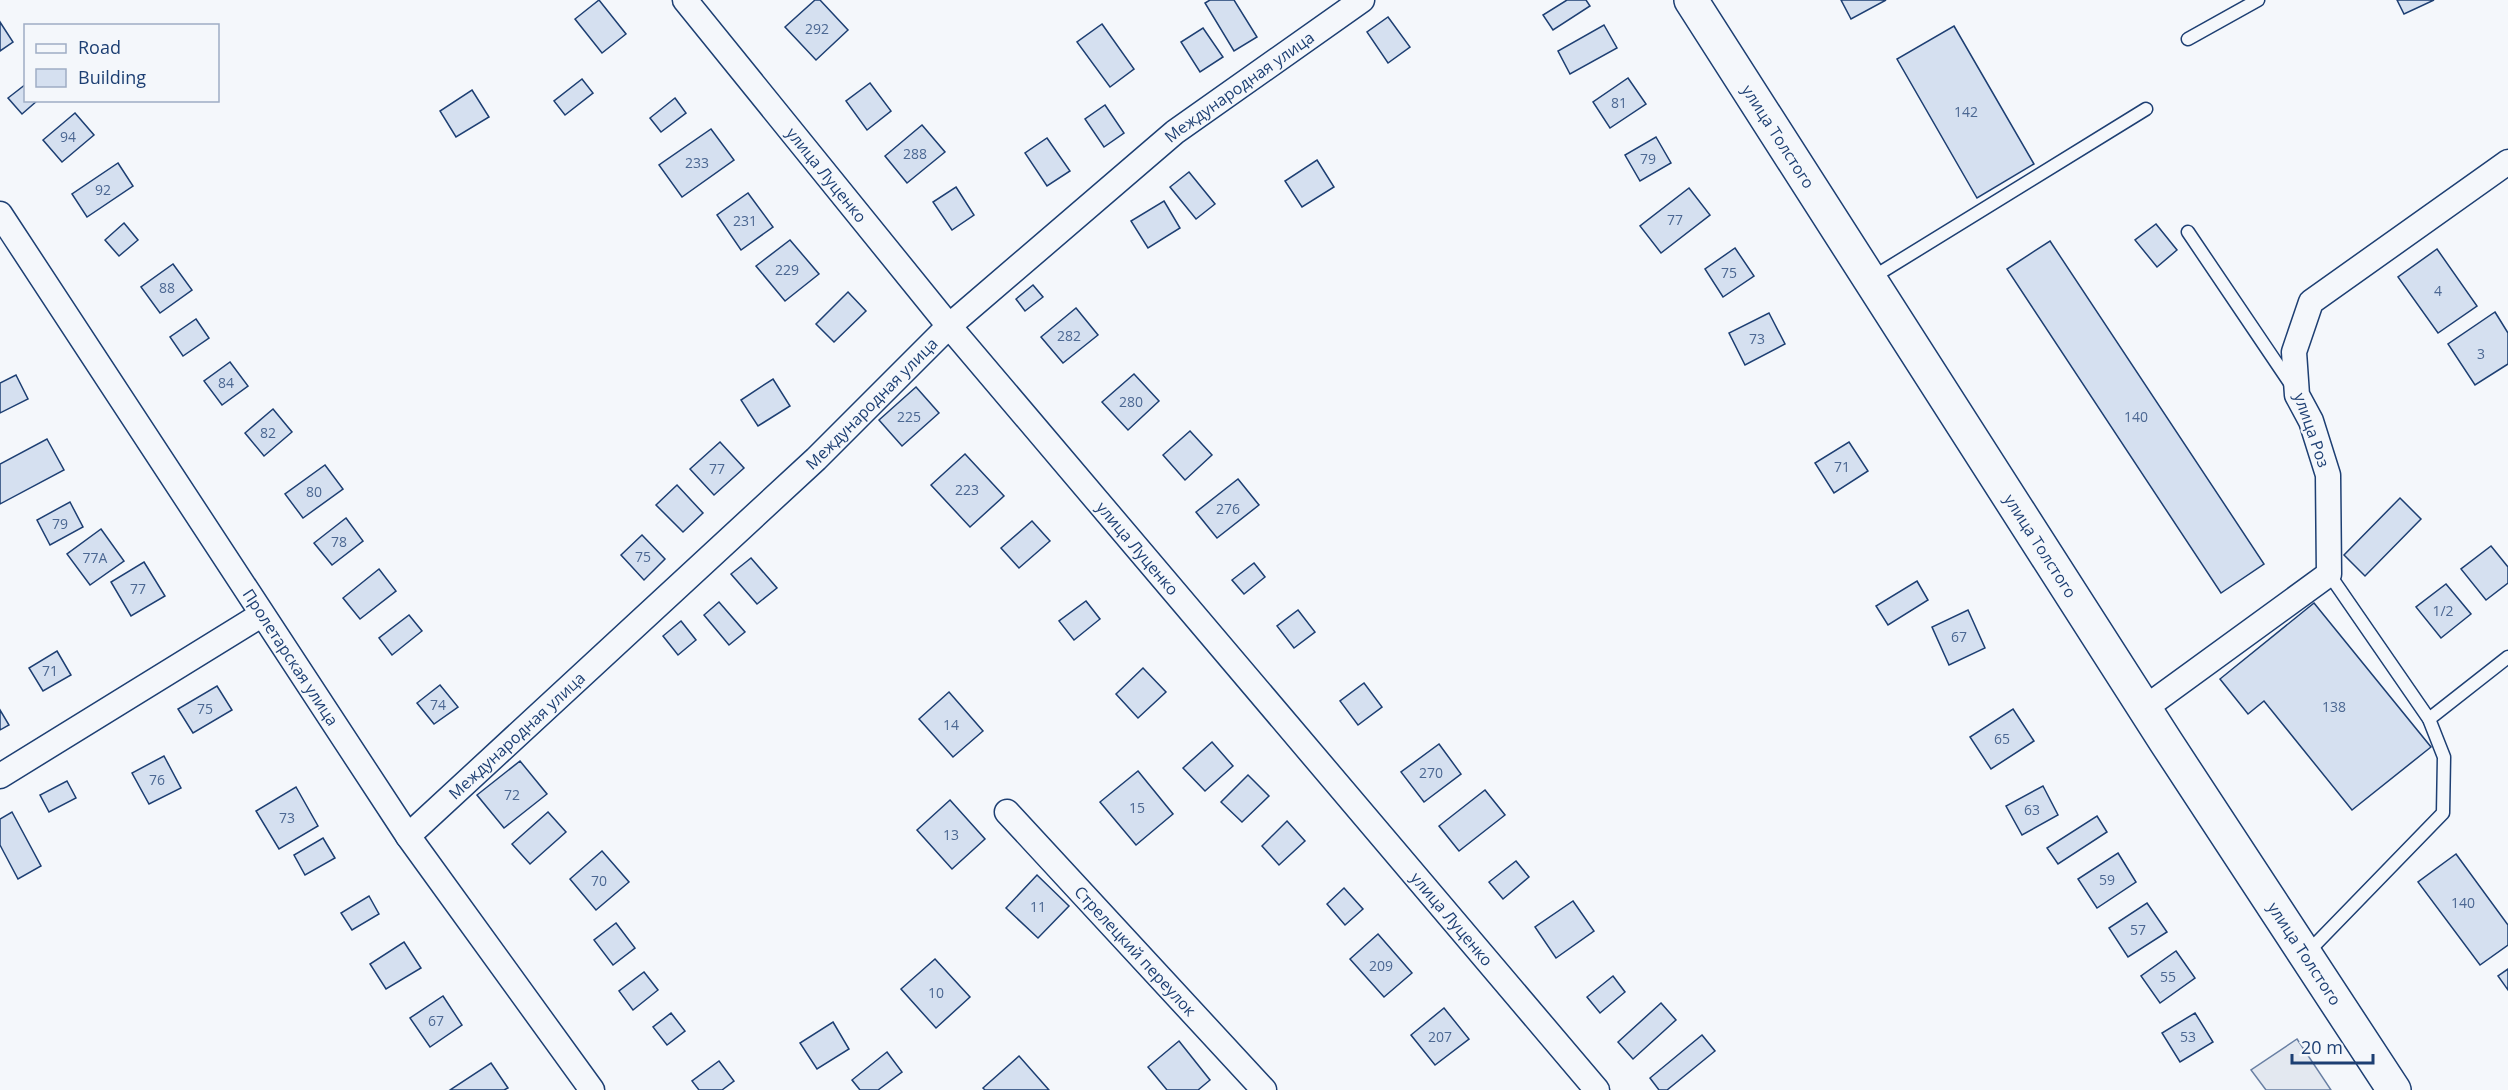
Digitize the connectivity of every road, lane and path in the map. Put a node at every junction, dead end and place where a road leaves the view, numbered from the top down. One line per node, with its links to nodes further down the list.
1 (685, 0): 11 (street, улица Луценко)
2 (1362, 0): 11 (street, Международная улица)
3 (1691, 0): 10 (main road, улица Толстого)
4 (2258, 0): 5 (lane)
5 (2188, 39)
6 (2146, 109): 10 (lane)
7 (2508, 162): 12 (street, улица Роз)
8 (0, 214): 14 (street, Пролетарская улица)
9 (2188, 231): 12 (lane)
10 (1869, 280): 16 (main road, улица Толстого)
11 (949, 326): 20 (street, Международная улица); 24 (street, улица Луценко)
12 (2297, 395): 13 (street, улица Роз)
13 (2329, 574): 16 (street); 17 (lane)
14 (261, 615): 18 (street); 20 (street, Пролетарская улица)
15 (2508, 657): 17 (lane)
16 (2145, 708): 21 (main road, улица Толстого)
17 (2429, 719): 21 (lane)
18 (0, 776)
19 (1007, 812): 23 (street, Стрелецкий переулок)
20 (408, 836): 22 (street, Пролетарская улица)
21 (2305, 955): 25 (main road, улица Толстого)
22 (592, 1090)
23 (1264, 1090)
24 (1597, 1090)
25 (2394, 1090)

